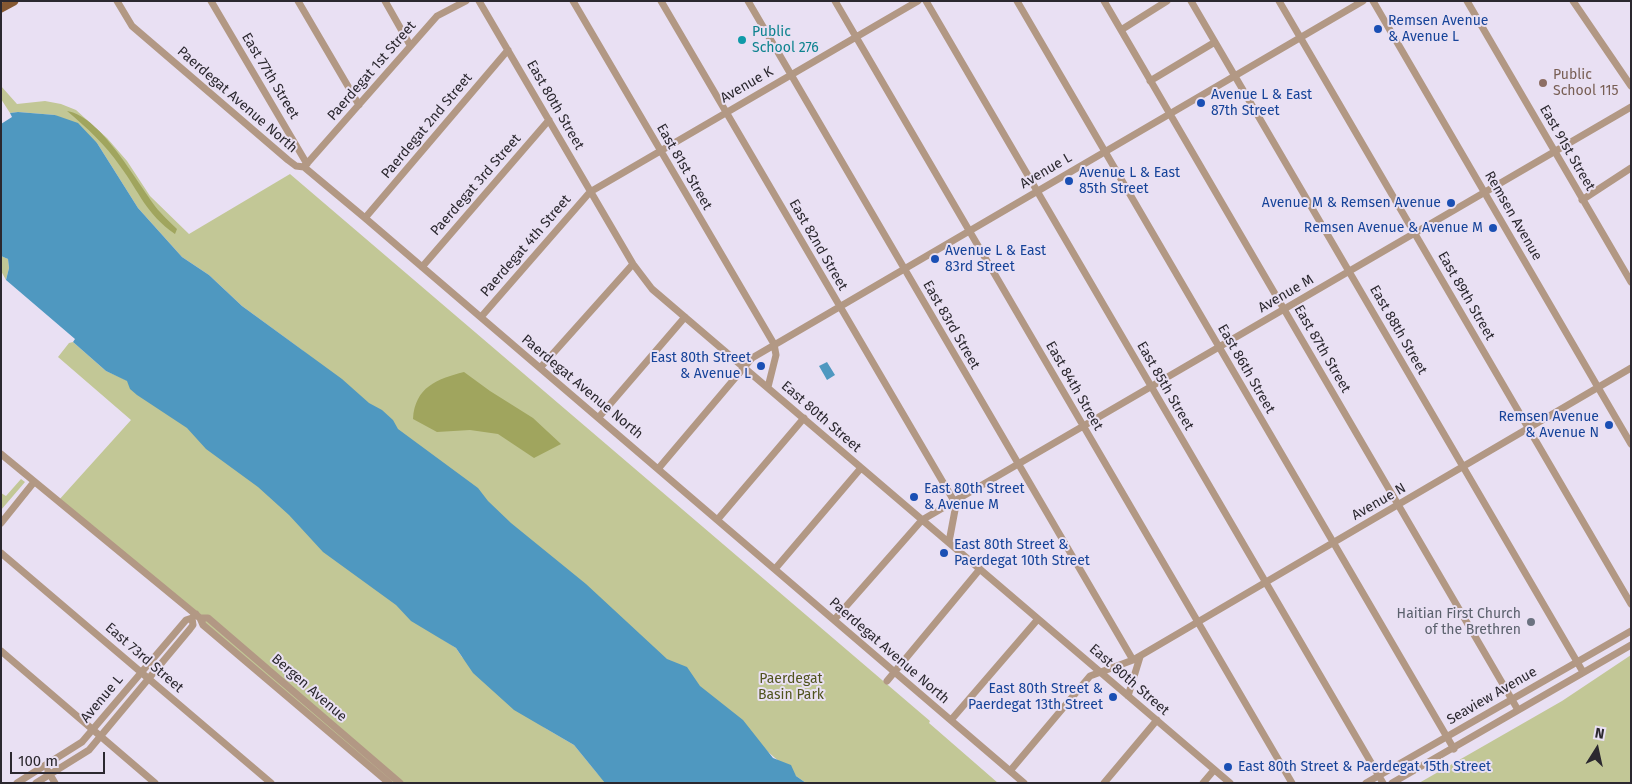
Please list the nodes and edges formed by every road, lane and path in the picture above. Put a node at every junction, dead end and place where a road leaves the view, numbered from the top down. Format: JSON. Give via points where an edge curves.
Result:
{"nodes":[{"id":1,"x":14,"y":1,"type":"edge"},
{"id":2,"x":117,"y":1,"type":"edge"},
{"id":3,"x":211,"y":1,"type":"edge"},
{"id":4,"x":298,"y":1,"type":"edge"},
{"id":5,"x":385,"y":1,"type":"edge"},
{"id":6,"x":466,"y":1,"type":"edge"},
{"id":7,"x":479,"y":1,"type":"edge"},
{"id":8,"x":573,"y":1,"type":"edge"},
{"id":9,"x":660,"y":1,"type":"edge"},
{"id":10,"x":748,"y":1,"type":"edge"},
{"id":11,"x":835,"y":1,"type":"edge"},
{"id":12,"x":918,"y":1,"type":"edge"},
{"id":13,"x":926,"y":1,"type":"edge"},
{"id":14,"x":1017,"y":1,"type":"edge"},
{"id":15,"x":1104,"y":1,"type":"edge"},
{"id":16,"x":1166,"y":1,"type":"edge"},
{"id":17,"x":1191,"y":1,"type":"edge"},
{"id":18,"x":1279,"y":1,"type":"edge"},
{"id":19,"x":1364,"y":1,"type":"edge"},
{"id":20,"x":1373,"y":1,"type":"edge"},
{"id":21,"x":1467,"y":1,"type":"edge"},
{"id":22,"x":1573,"y":1,"type":"edge"},
{"id":23,"x":1,"y":8,"type":"edge"},
{"id":24,"x":1121,"y":30,"type":"junction"},
{"id":25,"x":856,"y":36,"type":"junction"},
{"id":26,"x":1300,"y":38,"type":"junction"},
{"id":27,"x":1215,"y":42,"type":"junction"},
{"id":28,"x":410,"y":45,"type":"junction"},
{"id":29,"x":508,"y":50,"type":"junction"},
{"id":30,"x":791,"y":74,"type":"junction"},
{"id":31,"x":1235,"y":76,"type":"junction"},
{"id":32,"x":1150,"y":80,"type":"junction"},
{"id":33,"x":1631,"y":86,"type":"edge"},
{"id":34,"x":359,"y":105,"type":"junction"},
{"id":35,"x":1631,"y":107,"type":"edge"},
{"id":36,"x":726,"y":112,"type":"junction"},
{"id":37,"x":1169,"y":114,"type":"junction"},
{"id":38,"x":549,"y":120,"type":"junction"},
{"id":39,"x":660,"y":150,"type":"junction"},
{"id":40,"x":1104,"y":151,"type":"junction"},
{"id":41,"x":1555,"y":152,"type":"junction"},
{"id":42,"x":306,"y":165,"type":"junction"},
{"id":43,"x":1631,"y":168,"type":"edge"},
{"id":44,"x":1037,"y":191,"type":"junction"},
{"id":45,"x":590,"y":192,"type":"junction"},
{"id":46,"x":1485,"y":192,"type":"junction"},
{"id":47,"x":1582,"y":200,"type":"junction"},
{"id":48,"x":365,"y":218,"type":"junction"},
{"id":49,"x":969,"y":231,"type":"junction"},
{"id":50,"x":1414,"y":234,"type":"junction"},
{"id":51,"x":633,"y":264,"type":"junction"},
{"id":52,"x":422,"y":267,"type":"junction"},
{"id":53,"x":904,"y":269,"type":"junction"},
{"id":54,"x":1349,"y":272,"type":"junction"},
{"id":55,"x":1631,"y":282,"type":"edge"},
{"id":56,"x":839,"y":307,"type":"junction"},
{"id":57,"x":1284,"y":310,"type":"junction"},
{"id":58,"x":481,"y":317,"type":"junction"},
{"id":59,"x":685,"y":317,"type":"junction"},
{"id":60,"x":774,"y":344,"type":"junction"},
{"id":61,"x":1219,"y":348,"type":"junction"},
{"id":62,"x":540,"y":368,"type":"junction"},
{"id":63,"x":744,"y":368,"type":"junction"},
{"id":64,"x":1631,"y":368,"type":"edge"},
{"id":65,"x":1152,"y":387,"type":"junction"},
{"id":66,"x":1598,"y":387,"type":"junction"},
{"id":67,"x":768,"y":388,"type":"junction"},
{"id":68,"x":599,"y":417,"type":"junction"},
{"id":69,"x":804,"y":418,"type":"junction"},
{"id":70,"x":1084,"y":427,"type":"junction"},
{"id":71,"x":1528,"y":428,"type":"junction"},
{"id":72,"x":1631,"y":444,"type":"edge"},
{"id":73,"x":1,"y":454,"type":"edge"},
{"id":74,"x":1019,"y":465,"type":"junction"},
{"id":75,"x":1463,"y":466,"type":"junction"},
{"id":76,"x":861,"y":468,"type":"junction"},
{"id":77,"x":658,"y":469,"type":"junction"},
{"id":78,"x":34,"y":482,"type":"junction"},
{"id":79,"x":954,"y":501,"type":"junction"},
{"id":80,"x":1398,"y":505,"type":"junction"},
{"id":81,"x":718,"y":519,"type":"junction"},
{"id":82,"x":922,"y":520,"type":"junction"},
{"id":83,"x":1,"y":523,"type":"edge"},
{"id":84,"x":948,"y":542,"type":"junction"},
{"id":85,"x":1333,"y":543,"type":"junction"},
{"id":86,"x":1,"y":552,"type":"edge"},
{"id":87,"x":775,"y":569,"type":"junction"},
{"id":88,"x":980,"y":569,"type":"junction"},
{"id":89,"x":1266,"y":582,"type":"junction"},
{"id":90,"x":1631,"y":604,"type":"edge"},
{"id":91,"x":196,"y":617,"type":"junction"},
{"id":92,"x":1038,"y":619,"type":"junction"},
{"id":93,"x":834,"y":620,"type":"junction"},
{"id":94,"x":1198,"y":622,"type":"junction"},
{"id":95,"x":1631,"y":631,"type":"edge"},
{"id":96,"x":1631,"y":645,"type":"edge"},
{"id":97,"x":1,"y":651,"type":"edge"},
{"id":98,"x":1136,"y":658,"type":"junction"},
{"id":99,"x":1577,"y":662,"type":"junction"},
{"id":100,"x":141,"y":672,"type":"junction"},
{"id":101,"x":895,"y":672,"type":"junction"},
{"id":102,"x":1101,"y":672,"type":"junction"},
{"id":103,"x":1583,"y":672,"type":"junction"},
{"id":104,"x":149,"y":678,"type":"junction"},
{"id":105,"x":888,"y":680,"type":"dead end"},
{"id":106,"x":1128,"y":696,"type":"junction"},
{"id":107,"x":1512,"y":700,"type":"junction"},
{"id":108,"x":1518,"y":710,"type":"junction"},
{"id":109,"x":951,"y":720,"type":"junction"},
{"id":110,"x":1157,"y":720,"type":"junction"},
{"id":111,"x":93,"y":729,"type":"junction"},
{"id":112,"x":101,"y":736,"type":"junction"},
{"id":113,"x":1446,"y":738,"type":"junction"},
{"id":114,"x":1454,"y":749,"type":"junction"},
{"id":115,"x":46,"y":767,"type":"junction"},
{"id":116,"x":1214,"y":770,"type":"junction"},
{"id":117,"x":1010,"y":771,"type":"junction"},
{"id":118,"x":50,"y":774,"type":"junction"},
{"id":119,"x":1379,"y":776,"type":"junction"},
{"id":120,"x":390,"y":780,"type":"edge"},
{"id":121,"x":18,"y":783,"type":"edge"},
{"id":122,"x":36,"y":783,"type":"edge"},
{"id":123,"x":55,"y":783,"type":"edge"},
{"id":124,"x":155,"y":783,"type":"edge"},
{"id":125,"x":271,"y":783,"type":"edge"},
{"id":126,"x":1024,"y":783,"type":"edge"},
{"id":127,"x":1104,"y":783,"type":"edge"},
{"id":128,"x":1203,"y":783,"type":"edge"},
{"id":129,"x":1230,"y":783,"type":"edge"},
{"id":130,"x":1292,"y":783,"type":"edge"},
{"id":131,"x":1366,"y":783,"type":"edge"},
{"id":132,"x":1383,"y":783,"type":"edge"},
{"id":133,"x":1392,"y":783,"type":"edge"}],
"edges":[{"from":1,"to":23,"type":"main road"},
{"from":2,"to":42,"type":"street","name":"Paerdegat Avenue North","via":[[132,26],[288,160],[296,166]]},
{"from":3,"to":42,"type":"street","name":"East 77th Street"},
{"from":4,"to":34,"type":"street"},
{"from":5,"to":28,"type":"street"},
{"from":6,"to":28,"type":"street","name":"Paerdegat 1st Street","via":[[437,16]]},
{"from":7,"to":29,"type":"street","name":"East 80th Street"},
{"from":8,"to":39,"type":"street","name":"East 81st Street"},
{"from":9,"to":36,"type":"street","name":"East 82nd Street"},
{"from":10,"to":30,"type":"street","name":"East 83rd Street"},
{"from":11,"to":25,"type":"street","name":"East 84th Street"},
{"from":12,"to":25,"type":"street","name":"Avenue K"},
{"from":13,"to":44,"type":"street","name":"East 85th Street"},
{"from":14,"to":40,"type":"street","name":"East 86th Street"},
{"from":15,"to":24,"type":"street","name":"East 87th Street"},
{"from":16,"to":24,"type":"street"},
{"from":17,"to":27,"type":"street","name":"East 88th Street"},
{"from":18,"to":26,"type":"street","name":"East 89th Street"},
{"from":19,"to":26,"type":"street","name":"Avenue L"},
{"from":20,"to":46,"type":"street","name":"Remsen Avenue"},
{"from":21,"to":41,"type":"street","name":"East 91st Street"},
{"from":22,"to":33,"type":"street"},
{"from":24,"to":32,"type":"street","name":"East 87th Street"},
{"from":25,"to":30,"type":"street","name":"Avenue K"},
{"from":25,"to":49,"type":"street","name":"East 84th Street"},
{"from":26,"to":31,"type":"street","name":"Avenue L"},
{"from":26,"to":50,"type":"street","name":"East 89th Street"},
{"from":27,"to":31,"type":"street","name":"East 88th Street"},
{"from":27,"to":32,"type":"street"},
{"from":28,"to":34,"type":"street","name":"Paerdegat 1st Street"},
{"from":29,"to":38,"type":"street","name":"East 80th Street"},
{"from":29,"to":48,"type":"street","name":"Paerdegat 2nd Street"},
{"from":30,"to":36,"type":"street","name":"Avenue K"},
{"from":30,"to":53,"type":"street","name":"East 83rd Street"},
{"from":31,"to":37,"type":"street","name":"Avenue L"},
{"from":31,"to":54,"type":"street","name":"East 88th Street"},
{"from":32,"to":37,"type":"street","name":"East 87th Street"},
{"from":34,"to":42,"type":"street","name":"Paerdegat 1st Street"},
{"from":35,"to":41,"type":"street","name":"Avenue M"},
{"from":36,"to":39,"type":"street","name":"Avenue K"},
{"from":36,"to":56,"type":"street","name":"East 82nd Street"},
{"from":37,"to":40,"type":"street","name":"Avenue L"},
{"from":37,"to":57,"type":"street","name":"East 87th Street"},
{"from":38,"to":45,"type":"street","name":"East 80th Street"},
{"from":38,"to":52,"type":"street","name":"Paerdegat 3rd Street"},
{"from":39,"to":45,"type":"street","name":"Avenue K"},
{"from":39,"to":60,"type":"street","name":"East 81st Street"},
{"from":40,"to":44,"type":"street","name":"Avenue L"},
{"from":40,"to":61,"type":"street","name":"East 86th Street"},
{"from":41,"to":46,"type":"street","name":"Avenue M"},
{"from":41,"to":47,"type":"street","name":"East 91st Street"},
{"from":42,"to":48,"type":"street","name":"Paerdegat Avenue North"},
{"from":43,"to":47,"type":"street"},
{"from":44,"to":49,"type":"street","name":"Avenue L"},
{"from":44,"to":65,"type":"street","name":"East 85th Street"},
{"from":45,"to":51,"type":"street","name":"East 80th Street"},
{"from":45,"to":58,"type":"street","name":"Paerdegat 4th Street"},
{"from":46,"to":50,"type":"street","name":"Avenue M"},
{"from":46,"to":66,"type":"street","name":"Remsen Avenue"},
{"from":47,"to":55,"type":"street","name":"East 91st Street"},
{"from":48,"to":52,"type":"street","name":"Paerdegat Avenue North"},
{"from":49,"to":53,"type":"street","name":"Avenue L"},
{"from":49,"to":70,"type":"street","name":"East 84th Street"},
{"from":50,"to":54,"type":"street","name":"Avenue M"},
{"from":50,"to":71,"type":"street","name":"East 89th Street"},
{"from":51,"to":59,"type":"street","name":"East 80th Street","via":[[652,289]]},
{"from":51,"to":62,"type":"street"},
{"from":52,"to":58,"type":"street","name":"Paerdegat Avenue North"},
{"from":53,"to":56,"type":"street","name":"Avenue L"},
{"from":53,"to":74,"type":"street","name":"East 83rd Street"},
{"from":54,"to":57,"type":"street","name":"Avenue M"},
{"from":54,"to":75,"type":"street","name":"East 88th Street"},
{"from":56,"to":60,"type":"street","name":"Avenue L"},
{"from":56,"to":79,"type":"street","name":"East 82nd Street"},
{"from":57,"to":61,"type":"street","name":"Avenue M"},
{"from":57,"to":80,"type":"street","name":"East 87th Street"},
{"from":58,"to":62,"type":"street","name":"Paerdegat Avenue North"},
{"from":59,"to":63,"type":"street","name":"East 80th Street"},
{"from":59,"to":68,"type":"street"},
{"from":60,"to":63,"type":"street","name":"Avenue L","via":[[752,358]]},
{"from":60,"to":67,"type":"street","via":[[776,355]]},
{"from":61,"to":65,"type":"street","name":"Avenue M"},
{"from":61,"to":85,"type":"street","name":"East 86th Street"},
{"from":62,"to":68,"type":"street","name":"Paerdegat Avenue North"},
{"from":63,"to":67,"type":"street","name":"East 80th Street"},
{"from":63,"to":77,"type":"street","name":"Avenue L"},
{"from":64,"to":66,"type":"street","name":"Avenue N"},
{"from":65,"to":70,"type":"street","name":"Avenue M"},
{"from":65,"to":89,"type":"street","name":"East 85th Street"},
{"from":66,"to":71,"type":"street","name":"Avenue N"},
{"from":66,"to":72,"type":"street","name":"Remsen Avenue"},
{"from":67,"to":69,"type":"street","name":"East 80th Street"},
{"from":68,"to":77,"type":"street","name":"Paerdegat Avenue North"},
{"from":69,"to":76,"type":"street","name":"East 80th Street"},
{"from":69,"to":81,"type":"street"},
{"from":70,"to":74,"type":"street","name":"Avenue M"},
{"from":70,"to":94,"type":"street","name":"East 84th Street"},
{"from":71,"to":75,"type":"street","name":"Avenue N"},
{"from":71,"to":90,"type":"street","name":"East 89th Street"},
{"from":73,"to":78,"type":"street","name":"Bergen Avenue"},
{"from":74,"to":79,"type":"street","name":"Avenue M"},
{"from":74,"to":98,"type":"street","name":"East 83rd Street"},
{"from":75,"to":80,"type":"street","name":"Avenue N"},
{"from":75,"to":99,"type":"street","name":"East 88th Street"},
{"from":76,"to":82,"type":"street","name":"East 80th Street"},
{"from":76,"to":87,"type":"street"},
{"from":77,"to":81,"type":"street","name":"Paerdegat Avenue North"},
{"from":78,"to":83,"type":"street"},
{"from":78,"to":91,"type":"street","name":"Bergen Avenue"},
{"from":79,"to":82,"type":"street","name":"Avenue M"},
{"from":79,"to":84,"type":"street"},
{"from":80,"to":85,"type":"street","name":"Avenue N"},
{"from":80,"to":107,"type":"street","name":"East 87th Street"},
{"from":81,"to":87,"type":"street","name":"Paerdegat Avenue North"},
{"from":82,"to":84,"type":"street","name":"East 80th Street"},
{"from":82,"to":93,"type":"street","name":"Avenue M"},
{"from":84,"to":88,"type":"street","name":"East 80th Street"},
{"from":85,"to":89,"type":"street","name":"Avenue N"},
{"from":85,"to":113,"type":"street","name":"East 86th Street"},
{"from":86,"to":100,"type":"street","name":"East 73rd Street"},
{"from":87,"to":93,"type":"street","name":"Paerdegat Avenue North"},
{"from":88,"to":92,"type":"street","name":"East 80th Street"},
{"from":88,"to":101,"type":"street"},
{"from":89,"to":94,"type":"street","name":"Avenue N"},
{"from":89,"to":119,"type":"street","name":"East 85th Street"},
{"from":91,"to":100,"type":"street","name":"Avenue L","via":[[186,620]]},
{"from":91,"to":104,"type":"street","name":"Avenue L","via":[[190,629]]},
{"from":91,"to":120,"type":"street","name":"Bergen Avenue"},
{"from":92,"to":102,"type":"street","name":"East 80th Street"},
{"from":92,"to":109,"type":"street"},
{"from":93,"to":101,"type":"street","name":"Paerdegat Avenue North"},
{"from":94,"to":98,"type":"street","name":"Avenue N"},
{"from":94,"to":130,"type":"street","name":"East 84th Street"},
{"from":95,"to":99,"type":"street","name":"Seaview Avenue"},
{"from":96,"to":103,"type":"street","name":"Seaview Avenue"},
{"from":97,"to":111,"type":"street"},
{"from":98,"to":102,"type":"street","name":"Avenue N"},
{"from":98,"to":106,"type":"street"},
{"from":99,"to":103,"type":"street","name":"East 88th Street"},
{"from":99,"to":107,"type":"street","name":"Seaview Avenue"},
{"from":100,"to":104,"type":"street","name":"East 73rd Street"},
{"from":100,"to":111,"type":"street","name":"Avenue L"},
{"from":101,"to":105,"type":"street"},
{"from":101,"to":109,"type":"street","name":"Paerdegat Avenue North"},
{"from":102,"to":106,"type":"street","name":"East 80th Street"},
{"from":102,"to":117,"type":"street","name":"Avenue N","via":[[1090,676]]},
{"from":103,"to":108,"type":"street","name":"Seaview Avenue"},
{"from":104,"to":112,"type":"street","name":"Avenue L"},
{"from":104,"to":125,"type":"street","name":"East 73rd Street"},
{"from":106,"to":110,"type":"street","name":"East 80th Street"},
{"from":107,"to":108,"type":"street","name":"East 87th Street"},
{"from":107,"to":113,"type":"street","name":"Seaview Avenue"},
{"from":108,"to":114,"type":"street","name":"Seaview Avenue"},
{"from":109,"to":117,"type":"street","name":"Paerdegat Avenue North"},
{"from":110,"to":116,"type":"street","name":"East 80th Street"},
{"from":110,"to":127,"type":"street"},
{"from":111,"to":112,"type":"street"},
{"from":111,"to":115,"type":"street","name":"Avenue L","via":[[82,742]]},
{"from":112,"to":118,"type":"street","name":"Avenue L","via":[[89,750]]},
{"from":112,"to":124,"type":"street"},
{"from":113,"to":114,"type":"street","name":"East 86th Street"},
{"from":113,"to":119,"type":"street","name":"Seaview Avenue"},
{"from":114,"to":133,"type":"street","name":"Seaview Avenue"},
{"from":115,"to":118,"type":"street"},
{"from":115,"to":121,"type":"street","name":"Avenue L"},
{"from":116,"to":128,"type":"street"},
{"from":116,"to":129,"type":"street","name":"East 80th Street"},
{"from":117,"to":126,"type":"street","name":"Paerdegat Avenue North"},
{"from":118,"to":122,"type":"street","name":"Avenue L"},
{"from":118,"to":123,"type":"street"},
{"from":119,"to":131,"type":"street","name":"Seaview Avenue"},
{"from":119,"to":132,"type":"street","name":"East 85th Street"}]}
